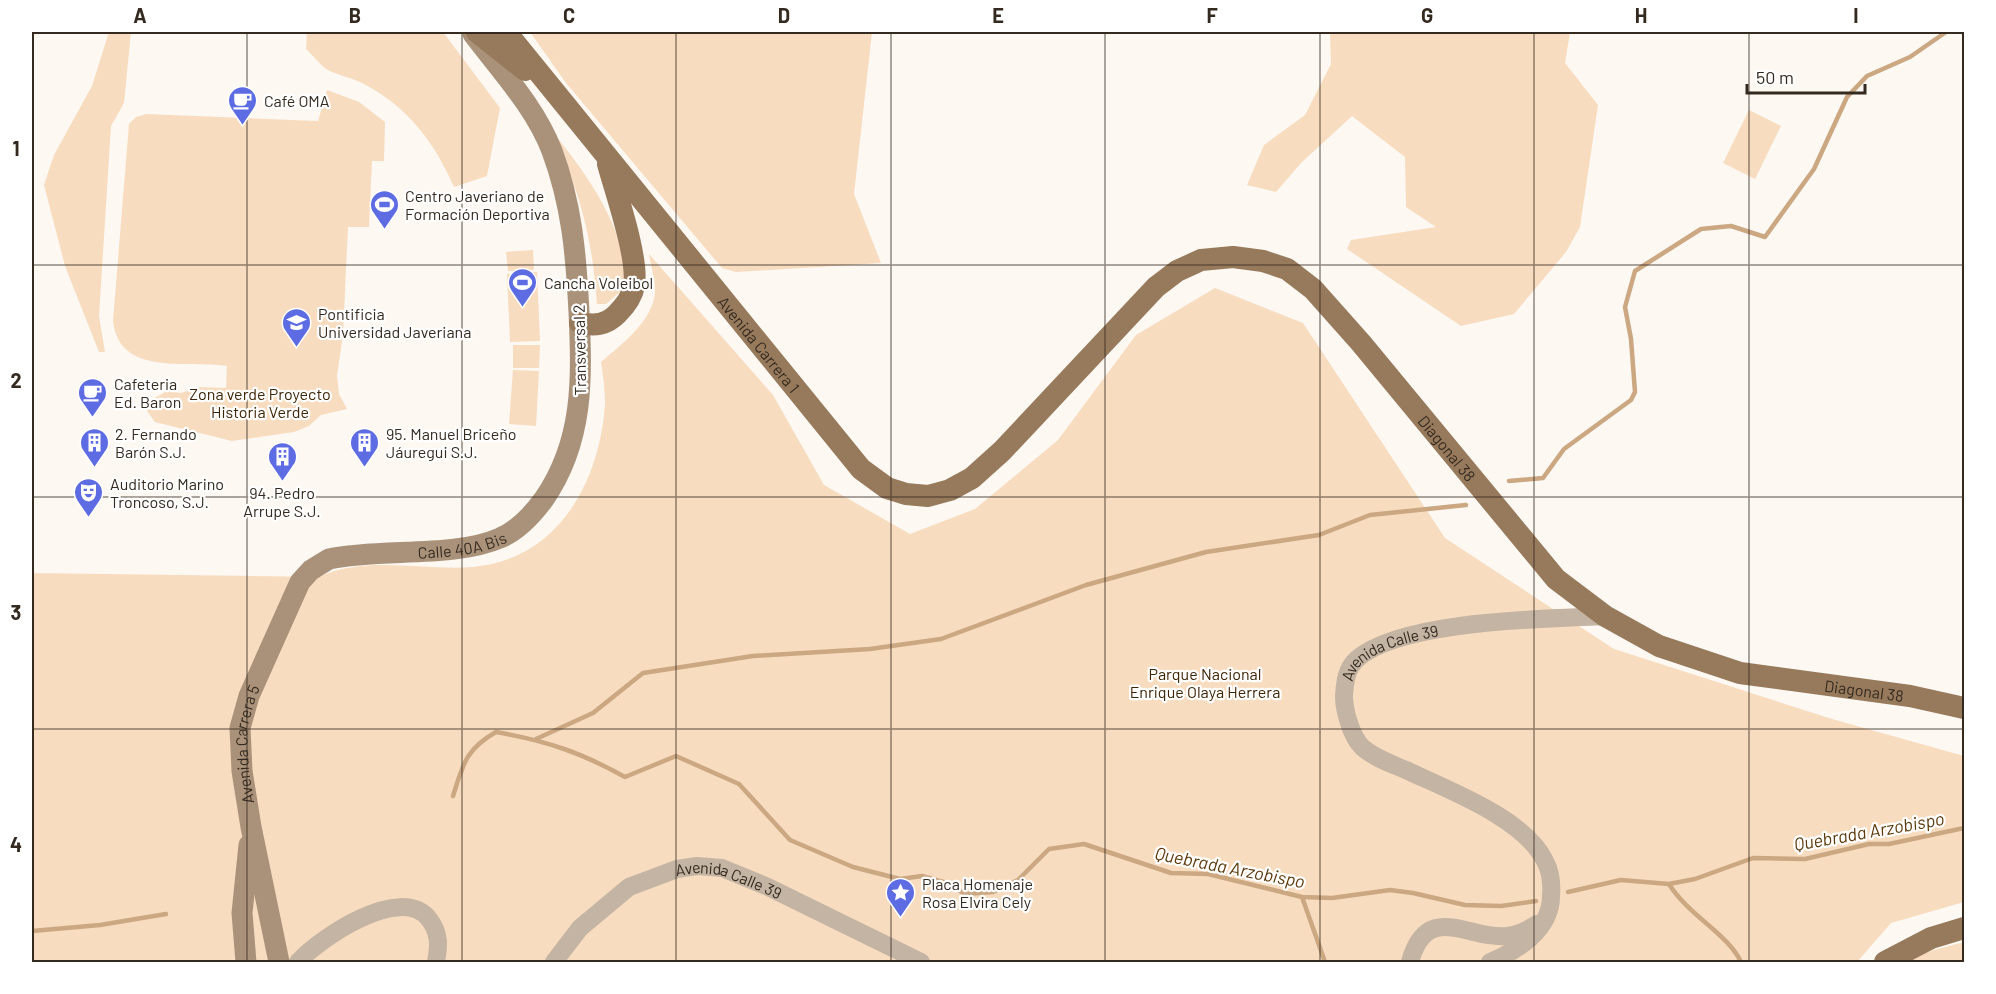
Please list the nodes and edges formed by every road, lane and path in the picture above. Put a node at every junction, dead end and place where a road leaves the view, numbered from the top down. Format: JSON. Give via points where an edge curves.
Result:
{"nodes":[{"id":1,"x":471,"y":32,"type":"edge"},
{"id":2,"x":477,"y":32,"type":"edge"},
{"id":3,"x":507,"y":32,"type":"edge"},
{"id":4,"x":555,"y":93,"type":"junction"},
{"id":5,"x":606,"y":156,"type":"junction"},
{"id":6,"x":579,"y":323,"type":"junction"},
{"id":7,"x":1002,"y":451,"type":"joint"},
{"id":8,"x":558,"y":478,"type":"joint"},
{"id":9,"x":339,"y":557,"type":"joint"},
{"id":10,"x":1605,"y":616,"type":"junction"},
{"id":11,"x":1965,"y":708,"type":"edge"},
{"id":12,"x":251,"y":826,"type":"junction"},
{"id":13,"x":1546,"y":918,"type":"junction"},
{"id":14,"x":1965,"y":928,"type":"edge"},
{"id":15,"x":246,"y":963,"type":"edge"},
{"id":16,"x":279,"y":963,"type":"edge"},
{"id":17,"x":298,"y":963,"type":"edge"},
{"id":18,"x":436,"y":963,"type":"edge"},
{"id":19,"x":554,"y":963,"type":"edge"},
{"id":20,"x":921,"y":963,"type":"edge"},
{"id":21,"x":1410,"y":963,"type":"edge"},
{"id":22,"x":1490,"y":963,"type":"edge"},
{"id":23,"x":1885,"y":963,"type":"edge"}],
"edges":[{"from":1,"to":6,"type":"main road","name":"Transversal 2","via":[[532,112],[552,151],[575,238]]},
{"from":2,"to":4,"type":"main road","name":"Avenida Carrera 1"},
{"from":3,"to":4,"type":"main road","name":"Avenida Carrera 1"},
{"from":4,"to":5,"type":"main road","name":"Avenida Carrera 1"},
{"from":5,"to":6,"type":"main road","via":[[633,261],[634,286],[624,306],[608,321],[600,325]]},
{"from":5,"to":7,"type":"main road","name":"Avenida Carrera 1","via":[[861,470],[887,488],[928,496],[972,478]]},
{"from":6,"to":8,"type":"main road","name":"Transversal 2","via":[[580,402],[575,434]]},
{"from":7,"to":10,"type":"main road","name":"Diagonal 38","via":[[1156,287],[1201,260],[1233,257],[1263,261],[1287,269],[1320,297],[1551,572]]},
{"from":8,"to":9,"type":"main road","name":"Calle 40A Bis","via":[[538,506],[501,538],[471,546]]},
{"from":9,"to":12,"type":"main road","name":"Avenida Carrera 5","via":[[319,564],[300,582],[242,714],[240,746]]},
{"from":10,"to":11,"type":"main road","name":"Diagonal 38","via":[[1659,645],[1740,673],[1910,696]]},
{"from":10,"to":13,"type":"street","name":"Avenida Calle 39","via":[[1491,623],[1402,637],[1369,650],[1356,660],[1345,677],[1344,704],[1361,746],[1462,796],[1508,823],[1538,849],[1551,876],[1551,903]]},
{"from":12,"to":15,"type":"main road","via":[[243,900]]},
{"from":12,"to":16,"type":"main road","name":"Avenida Carrera 5"},
{"from":13,"to":21,"type":"street","via":[[1522,933],[1506,936],[1452,926],[1439,928],[1423,936]]},
{"from":13,"to":22,"type":"street","via":[[1522,945]]},
{"from":14,"to":23,"type":"main road","via":[[1931,938]]},
{"from":17,"to":18,"type":"street","via":[[331,934],[363,918],[412,907],[436,927],[440,945]]},
{"from":19,"to":20,"type":"street","name":"Avenida Calle 39","via":[[580,928],[629,887],[677,869],[697,866],[722,868],[768,887]]}]}
